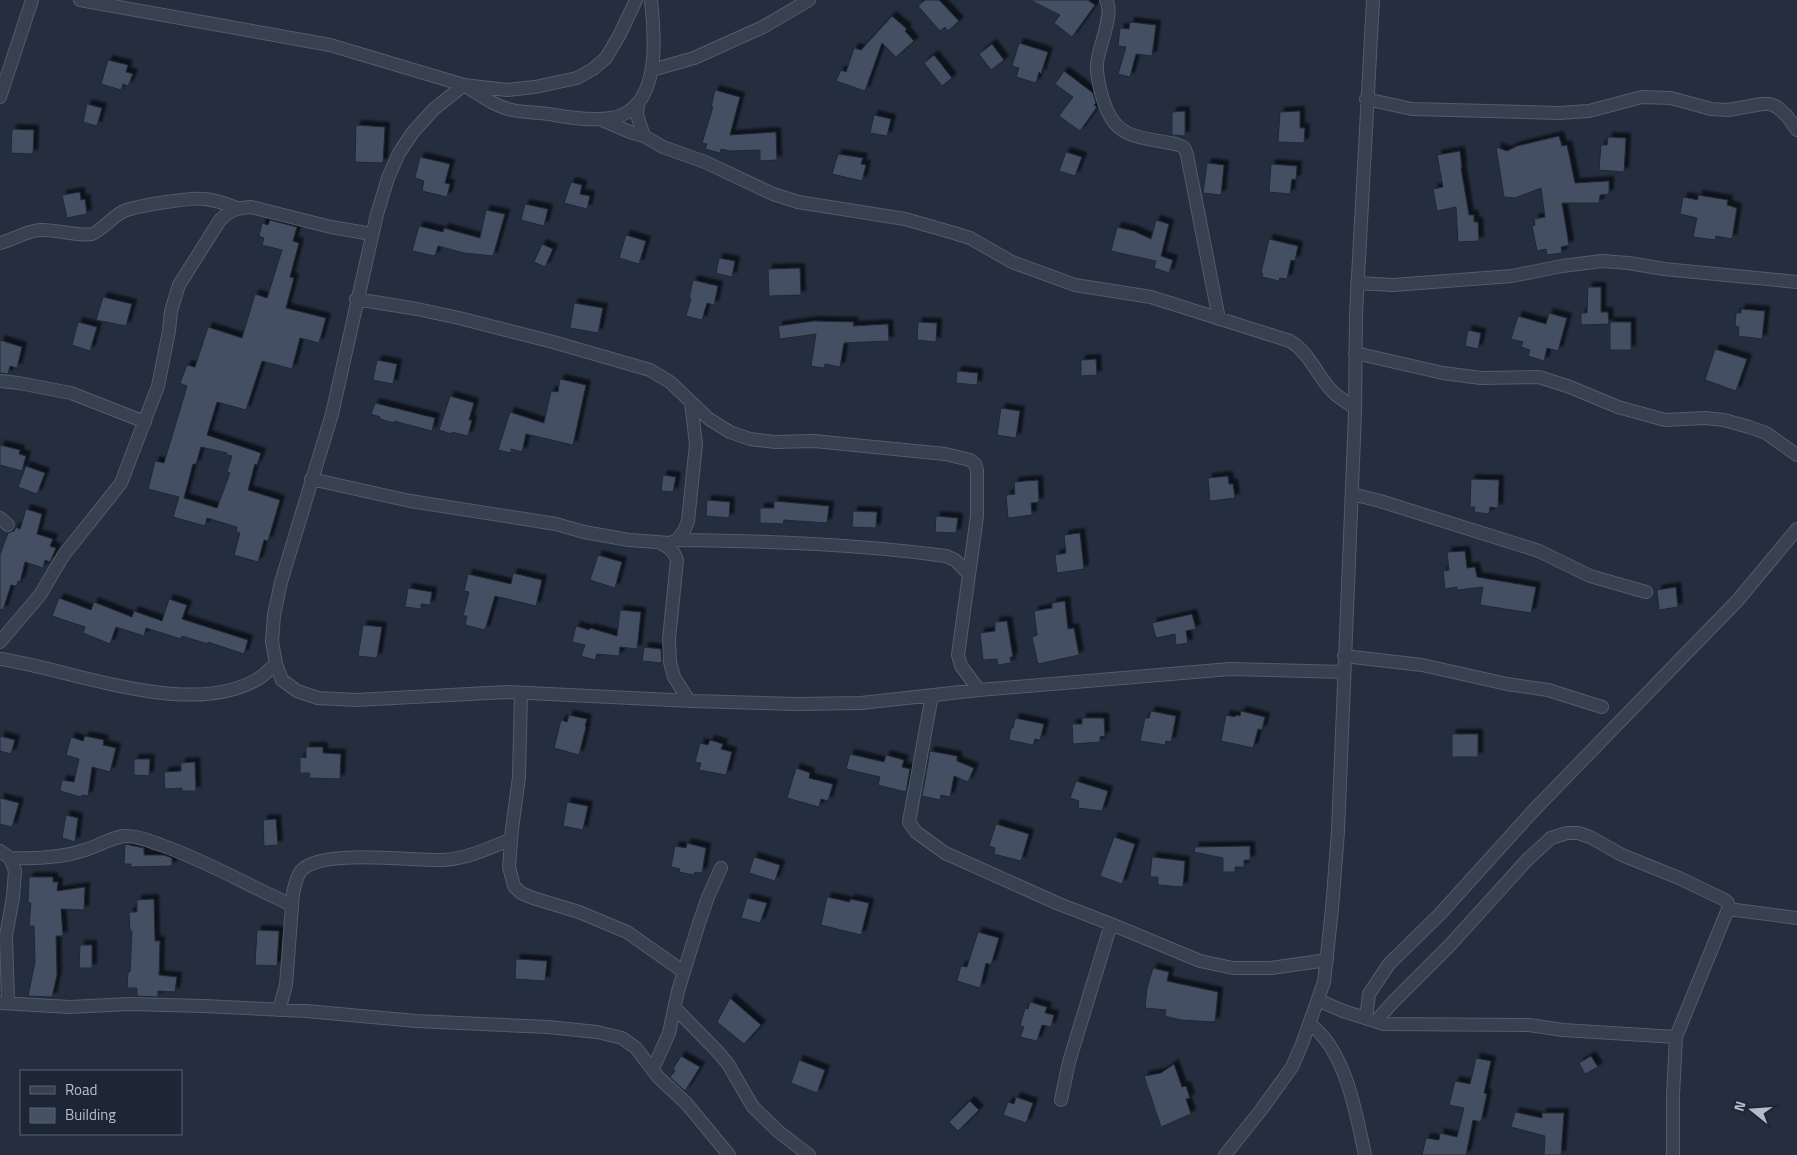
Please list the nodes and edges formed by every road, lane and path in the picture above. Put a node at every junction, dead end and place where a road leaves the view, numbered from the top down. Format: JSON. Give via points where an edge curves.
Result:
{"nodes":[{"id":1,"x":32,"y":0,"type":"edge"},
{"id":2,"x":80,"y":0,"type":"edge"},
{"id":3,"x":636,"y":0,"type":"edge"},
{"id":4,"x":651,"y":0,"type":"edge"},
{"id":5,"x":809,"y":0,"type":"edge"},
{"id":6,"x":1106,"y":0,"type":"edge"},
{"id":7,"x":1373,"y":0,"type":"edge"},
{"id":8,"x":652,"y":70,"type":"junction"},
{"id":9,"x":464,"y":85,"type":"junction"},
{"id":10,"x":0,"y":97,"type":"edge"},
{"id":11,"x":1366,"y":99,"type":"junction"},
{"id":12,"x":638,"y":104,"type":"junction"},
{"id":13,"x":601,"y":119,"type":"junction"},
{"id":14,"x":1797,"y":130,"type":"edge"},
{"id":15,"x":644,"y":136,"type":"junction"},
{"id":16,"x":238,"y":208,"type":"junction"},
{"id":17,"x":372,"y":234,"type":"junction"},
{"id":18,"x":0,"y":243,"type":"edge"},
{"id":19,"x":1797,"y":282,"type":"edge"},
{"id":20,"x":1357,"y":283,"type":"junction"},
{"id":21,"x":356,"y":299,"type":"junction"},
{"id":22,"x":1219,"y":319,"type":"junction"},
{"id":23,"x":1355,"y":353,"type":"junction"},
{"id":24,"x":0,"y":381,"type":"edge"},
{"id":25,"x":691,"y":403,"type":"junction"},
{"id":26,"x":1355,"y":408,"type":"junction"},
{"id":27,"x":145,"y":422,"type":"junction"},
{"id":28,"x":1797,"y":455,"type":"edge"},
{"id":29,"x":311,"y":479,"type":"junction"},
{"id":30,"x":1352,"y":494,"type":"junction"},
{"id":31,"x":1797,"y":529,"type":"edge"},
{"id":32,"x":677,"y":540,"type":"junction"},
{"id":33,"x":660,"y":543,"type":"junction"},
{"id":34,"x":969,"y":574,"type":"junction"},
{"id":35,"x":1646,"y":592,"type":"dead end"},
{"id":36,"x":0,"y":642,"type":"edge"},
{"id":37,"x":1344,"y":656,"type":"junction"},
{"id":38,"x":0,"y":659,"type":"edge"},
{"id":39,"x":276,"y":664,"type":"junction"},
{"id":40,"x":1344,"y":672,"type":"junction"},
{"id":41,"x":979,"y":690,"type":"junction"},
{"id":42,"x":521,"y":693,"type":"junction"},
{"id":43,"x":932,"y":695,"type":"junction"},
{"id":44,"x":689,"y":701,"type":"junction"},
{"id":45,"x":1602,"y":707,"type":"dead end"},
{"id":46,"x":511,"y":839,"type":"junction"},
{"id":47,"x":5,"y":855,"type":"edge"},
{"id":48,"x":721,"y":868,"type":"dead end"},
{"id":49,"x":292,"y":905,"type":"junction"},
{"id":50,"x":1728,"y":909,"type":"junction"},
{"id":51,"x":1797,"y":918,"type":"edge"},
{"id":52,"x":1111,"y":924,"type":"junction"},
{"id":53,"x":1327,"y":960,"type":"junction"},
{"id":54,"x":684,"y":972,"type":"junction"},
{"id":55,"x":1318,"y":1000,"type":"junction"},
{"id":56,"x":4,"y":1003,"type":"edge"},
{"id":57,"x":675,"y":1008,"type":"junction"},
{"id":58,"x":280,"y":1010,"type":"junction"},
{"id":59,"x":1371,"y":1020,"type":"junction"},
{"id":60,"x":1310,"y":1024,"type":"junction"},
{"id":61,"x":1676,"y":1037,"type":"junction"},
{"id":62,"x":653,"y":1069,"type":"junction"},
{"id":63,"x":1061,"y":1100,"type":"dead end"},
{"id":64,"x":729,"y":1155,"type":"edge"},
{"id":65,"x":809,"y":1155,"type":"edge"},
{"id":66,"x":1225,"y":1155,"type":"edge"},
{"id":67,"x":1365,"y":1155,"type":"edge"},
{"id":68,"x":1674,"y":1155,"type":"edge"}],
"edges":[{"from":1,"to":10,"type":"street"},
{"from":2,"to":9,"type":"street","via":[[330,45]]},
{"from":3,"to":9,"type":"street","via":[[606,58],[577,78],[507,90]]},
{"from":4,"to":8,"type":"street","via":[[654,27]]},
{"from":5,"to":8,"type":"street","via":[[763,28],[694,58]]},
{"from":6,"to":22,"type":"street","via":[[1108,14],[1097,64],[1108,113],[1121,130],[1133,136],[1177,144],[1188,155]]},
{"from":7,"to":11,"type":"street"},
{"from":8,"to":12,"type":"street","via":[[647,90]]},
{"from":9,"to":13,"type":"street","via":[[494,104],[513,110],[576,119]]},
{"from":9,"to":17,"type":"street","via":[[434,109],[399,153],[388,178]]},
{"from":11,"to":14,"type":"street","via":[[1412,109],[1559,113],[1590,111],[1642,97],[1671,98],[1710,109],[1728,110],[1770,104],[1777,107]]},
{"from":11,"to":20,"type":"street"},
{"from":12,"to":13,"type":"street","via":[[613,118]]},
{"from":12,"to":15,"type":"street","via":[[637,115]]},
{"from":13,"to":15,"type":"street"},
{"from":15,"to":22,"type":"street","via":[[663,148],[705,162],[773,194],[815,205],[905,219],[954,232],[1012,262],[1075,284],[1150,297]]},
{"from":16,"to":17,"type":"street","via":[[251,207]]},
{"from":16,"to":18,"type":"street","via":[[203,198],[144,205],[123,211],[97,233],[37,230]]},
{"from":16,"to":27,"type":"street","via":[[220,220],[179,285],[171,311],[158,386]]},
{"from":17,"to":21,"type":"street"},
{"from":19,"to":20,"type":"street","via":[[1602,261],[1512,276],[1393,285]]},
{"from":20,"to":23,"type":"street"},
{"from":21,"to":25,"type":"street","via":[[459,318],[650,370],[670,382]]},
{"from":21,"to":29,"type":"street","via":[[332,414]]},
{"from":22,"to":26,"type":"street","via":[[1298,346],[1333,392]]},
{"from":23,"to":26,"type":"street"},
{"from":23,"to":28,"type":"street","via":[[1481,378],[1539,377],[1618,407],[1665,420],[1705,418],[1749,427],[1766,433]]},
{"from":24,"to":27,"type":"street","via":[[71,393]]},
{"from":25,"to":32,"type":"street","via":[[696,444],[693,484],[688,521]]},
{"from":25,"to":34,"type":"street","via":[[730,432],[750,439],[861,444],[970,460],[977,470],[977,516]]},
{"from":26,"to":30,"type":"street"},
{"from":27,"to":36,"type":"street","via":[[121,483],[63,556],[40,595]]},
{"from":29,"to":33,"type":"street","via":[[410,501],[556,524],[603,536]]},
{"from":29,"to":39,"type":"street","via":[[274,615],[272,641]]},
{"from":30,"to":35,"type":"street","via":[[1530,549],[1590,576]]},
{"from":30,"to":37,"type":"street"},
{"from":31,"to":59,"type":"street","via":[[1738,600],[1389,964],[1369,994]]},
{"from":32,"to":33,"type":"street"},
{"from":32,"to":34,"type":"street","via":[[757,540],[892,549],[946,556]]},
{"from":33,"to":44,"type":"street","via":[[670,548],[677,560],[669,639],[670,662],[674,678]]},
{"from":34,"to":41,"type":"street","via":[[958,655],[960,666]]},
{"from":37,"to":40,"type":"street"},
{"from":37,"to":45,"type":"street","via":[[1422,665],[1548,690]]},
{"from":38,"to":39,"type":"street","via":[[129,688],[184,695],[241,687]]},
{"from":39,"to":42,"type":"street","via":[[282,680],[297,691],[318,698],[356,700]]},
{"from":40,"to":41,"type":"street","via":[[1230,669]]},
{"from":40,"to":53,"type":"street","via":[[1338,830]]},
{"from":41,"to":43,"type":"street"},
{"from":42,"to":44,"type":"street"},
{"from":42,"to":46,"type":"street","via":[[520,777]]},
{"from":43,"to":44,"type":"street","via":[[861,703]]},
{"from":43,"to":52,"type":"street","via":[[909,822],[916,832],[945,852]]},
{"from":46,"to":49,"type":"street","via":[[484,851],[444,860],[371,858],[317,861],[301,870]]},
{"from":46,"to":54,"type":"street","via":[[510,877],[521,893],[627,932]]},
{"from":47,"to":49,"type":"street","via":[[29,859],[62,856],[111,838],[126,836],[185,853]]},
{"from":47,"to":56,"type":"street","via":[[15,871],[15,882],[6,936]]},
{"from":48,"to":54,"type":"street","via":[[708,897]]},
{"from":49,"to":58,"type":"street","via":[[286,985]]},
{"from":50,"to":51,"type":"street"},
{"from":50,"to":59,"type":"street","via":[[1728,903],[1719,896],[1590,838],[1567,832],[1551,838],[1528,859],[1450,946]]},
{"from":50,"to":61,"type":"street"},
{"from":52,"to":53,"type":"street","via":[[1214,965],[1272,968]]},
{"from":52,"to":63,"type":"street","via":[[1069,1062]]},
{"from":53,"to":55,"type":"street"},
{"from":54,"to":57,"type":"street"},
{"from":55,"to":59,"type":"street"},
{"from":55,"to":60,"type":"street"},
{"from":56,"to":58,"type":"street"},
{"from":57,"to":62,"type":"street"},
{"from":57,"to":65,"type":"street","via":[[728,1064],[753,1107]]},
{"from":58,"to":62,"type":"street","via":[[597,1032],[622,1038],[636,1048]]},
{"from":59,"to":61,"type":"street","via":[[1384,1024],[1529,1025]]},
{"from":60,"to":66,"type":"street","via":[[1292,1067]]},
{"from":60,"to":67,"type":"street","via":[[1319,1030],[1343,1073]]},
{"from":61,"to":68,"type":"street"},
{"from":62,"to":64,"type":"street","via":[[686,1102]]}]}
